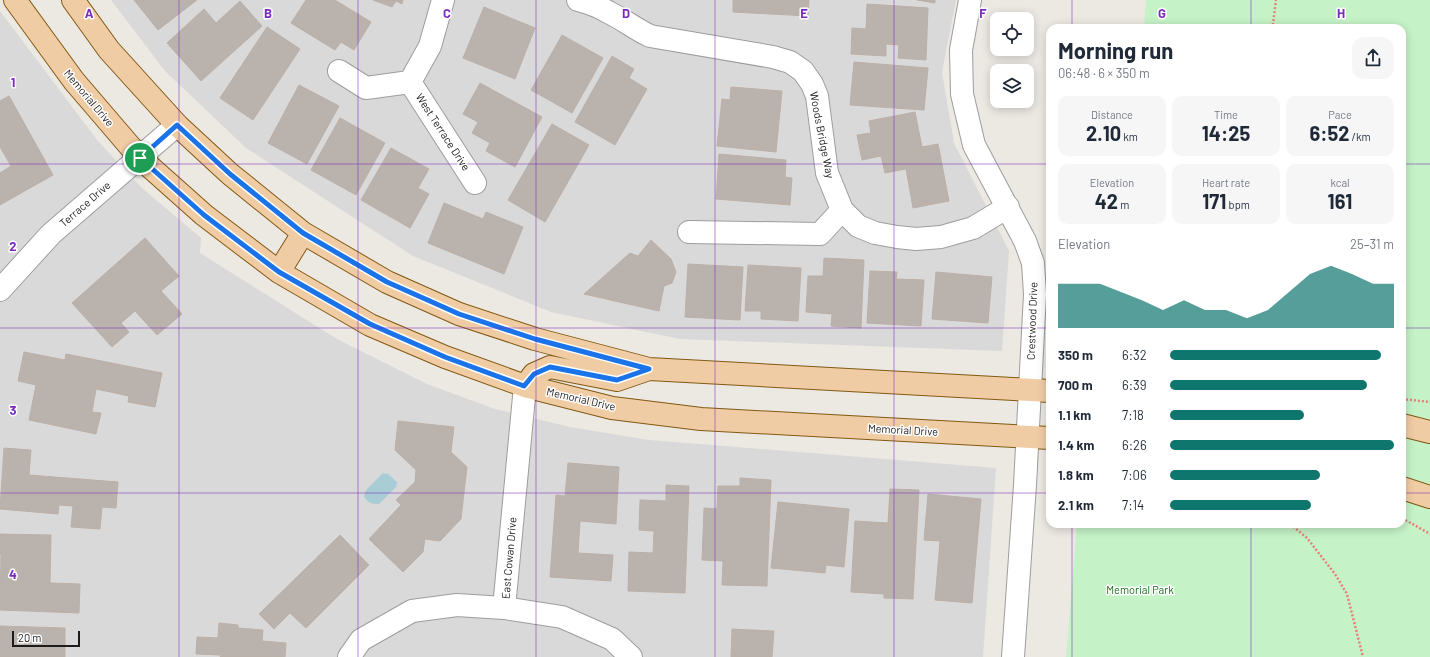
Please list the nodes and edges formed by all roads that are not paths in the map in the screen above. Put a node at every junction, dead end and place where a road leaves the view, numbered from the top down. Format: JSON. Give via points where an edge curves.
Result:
{"nodes":[{"id":1,"x":15,"y":0,"type":"edge"},
{"id":2,"x":73,"y":0,"type":"edge"},
{"id":3,"x":444,"y":0,"type":"edge"},
{"id":4,"x":578,"y":0,"type":"edge"},
{"id":5,"x":970,"y":0,"type":"edge"},
{"id":6,"x":338,"y":71,"type":"dead end"},
{"id":7,"x":410,"y":82,"type":"junction"},
{"id":8,"x":177,"y":125,"type":"junction"},
{"id":9,"x":140,"y":158,"type":"junction"},
{"id":10,"x":475,"y":183,"type":"dead end"},
{"id":11,"x":1008,"y":206,"type":"junction"},
{"id":12,"x":842,"y":210,"type":"junction"},
{"id":13,"x":689,"y":232,"type":"dead end"},
{"id":14,"x":303,"y":233,"type":"junction"},
{"id":15,"x":279,"y":272,"type":"junction"},
{"id":16,"x":0,"y":290,"type":"edge"},
{"id":17,"x":649,"y":369,"type":"junction"},
{"id":18,"x":524,"y":386,"type":"junction"},
{"id":19,"x":1040,"y":391,"type":"edge"},
{"id":20,"x":1406,"y":426,"type":"edge"},
{"id":21,"x":1430,"y":432,"type":"edge"},
{"id":22,"x":1027,"y":437,"type":"junction"},
{"id":23,"x":1046,"y":438,"type":"edge"},
{"id":24,"x":1406,"y":489,"type":"edge"},
{"id":25,"x":1430,"y":497,"type":"edge"},
{"id":26,"x":504,"y":608,"type":"junction"},
{"id":27,"x":349,"y":657,"type":"edge"},
{"id":28,"x":631,"y":657,"type":"edge"},
{"id":29,"x":1013,"y":657,"type":"edge"}],
"edges":[{"from":1,"to":9,"type":"main road","name":"Memorial Drive","via":[[74,81]]},
{"from":2,"to":8,"type":"main road","via":[[109,50]]},
{"from":3,"to":7,"type":"street","name":"West Terrace Drive","via":[[430,46]]},
{"from":4,"to":12,"type":"street","name":"Woods Bridge Way","via":[[610,12],[650,36],[774,57],[790,62],[803,71],[817,96],[827,173]]},
{"from":5,"to":11,"type":"street","name":"Crestwood Drive","via":[[961,50],[962,94],[974,145]]},
{"from":6,"to":7,"type":"street","name":"West Terrace Drive","via":[[366,88]]},
{"from":7,"to":10,"type":"street","name":"West Terrace Drive"},
{"from":8,"to":9,"type":"street","name":"Terrace Drive"},
{"from":8,"to":14,"type":"main road","via":[[230,174]]},
{"from":9,"to":15,"type":"main road","name":"Memorial Drive","via":[[204,215]]},
{"from":9,"to":16,"type":"street","name":"Terrace Drive","via":[[51,234]]},
{"from":11,"to":12,"type":"street","name":"Woods Bridge Way","via":[[974,228],[941,237],[916,239],[875,233],[858,226]]},
{"from":11,"to":19,"type":"street","name":"Crestwood Drive","via":[[1026,241],[1032,263]]},
{"from":12,"to":13,"type":"street","via":[[820,234]]},
{"from":14,"to":15,"type":"main road"},
{"from":14,"to":17,"type":"main road","via":[[387,282],[459,314],[535,339]]},
{"from":15,"to":18,"type":"main road","name":"Memorial Drive","via":[[370,324],[445,357]]},
{"from":17,"to":18,"type":"main road","via":[[617,380],[550,367],[534,374]]},
{"from":17,"to":19,"type":"main road"},
{"from":18,"to":22,"type":"main road","name":"Memorial Drive","via":[[612,408],[701,419]]},
{"from":18,"to":26,"type":"street","name":"East Cowan Drive"},
{"from":19,"to":22,"type":"street","name":"Crestwood Drive"},
{"from":20,"to":21,"type":"main road"},
{"from":22,"to":23,"type":"main road","name":"Memorial Drive"},
{"from":22,"to":29,"type":"street","name":"Crestwood Drive"},
{"from":24,"to":25,"type":"main road"},
{"from":26,"to":27,"type":"street","name":"East Cowan Drive","via":[[457,605],[412,611],[361,640]]},
{"from":26,"to":28,"type":"street","via":[[562,617],[612,639]]}]}
